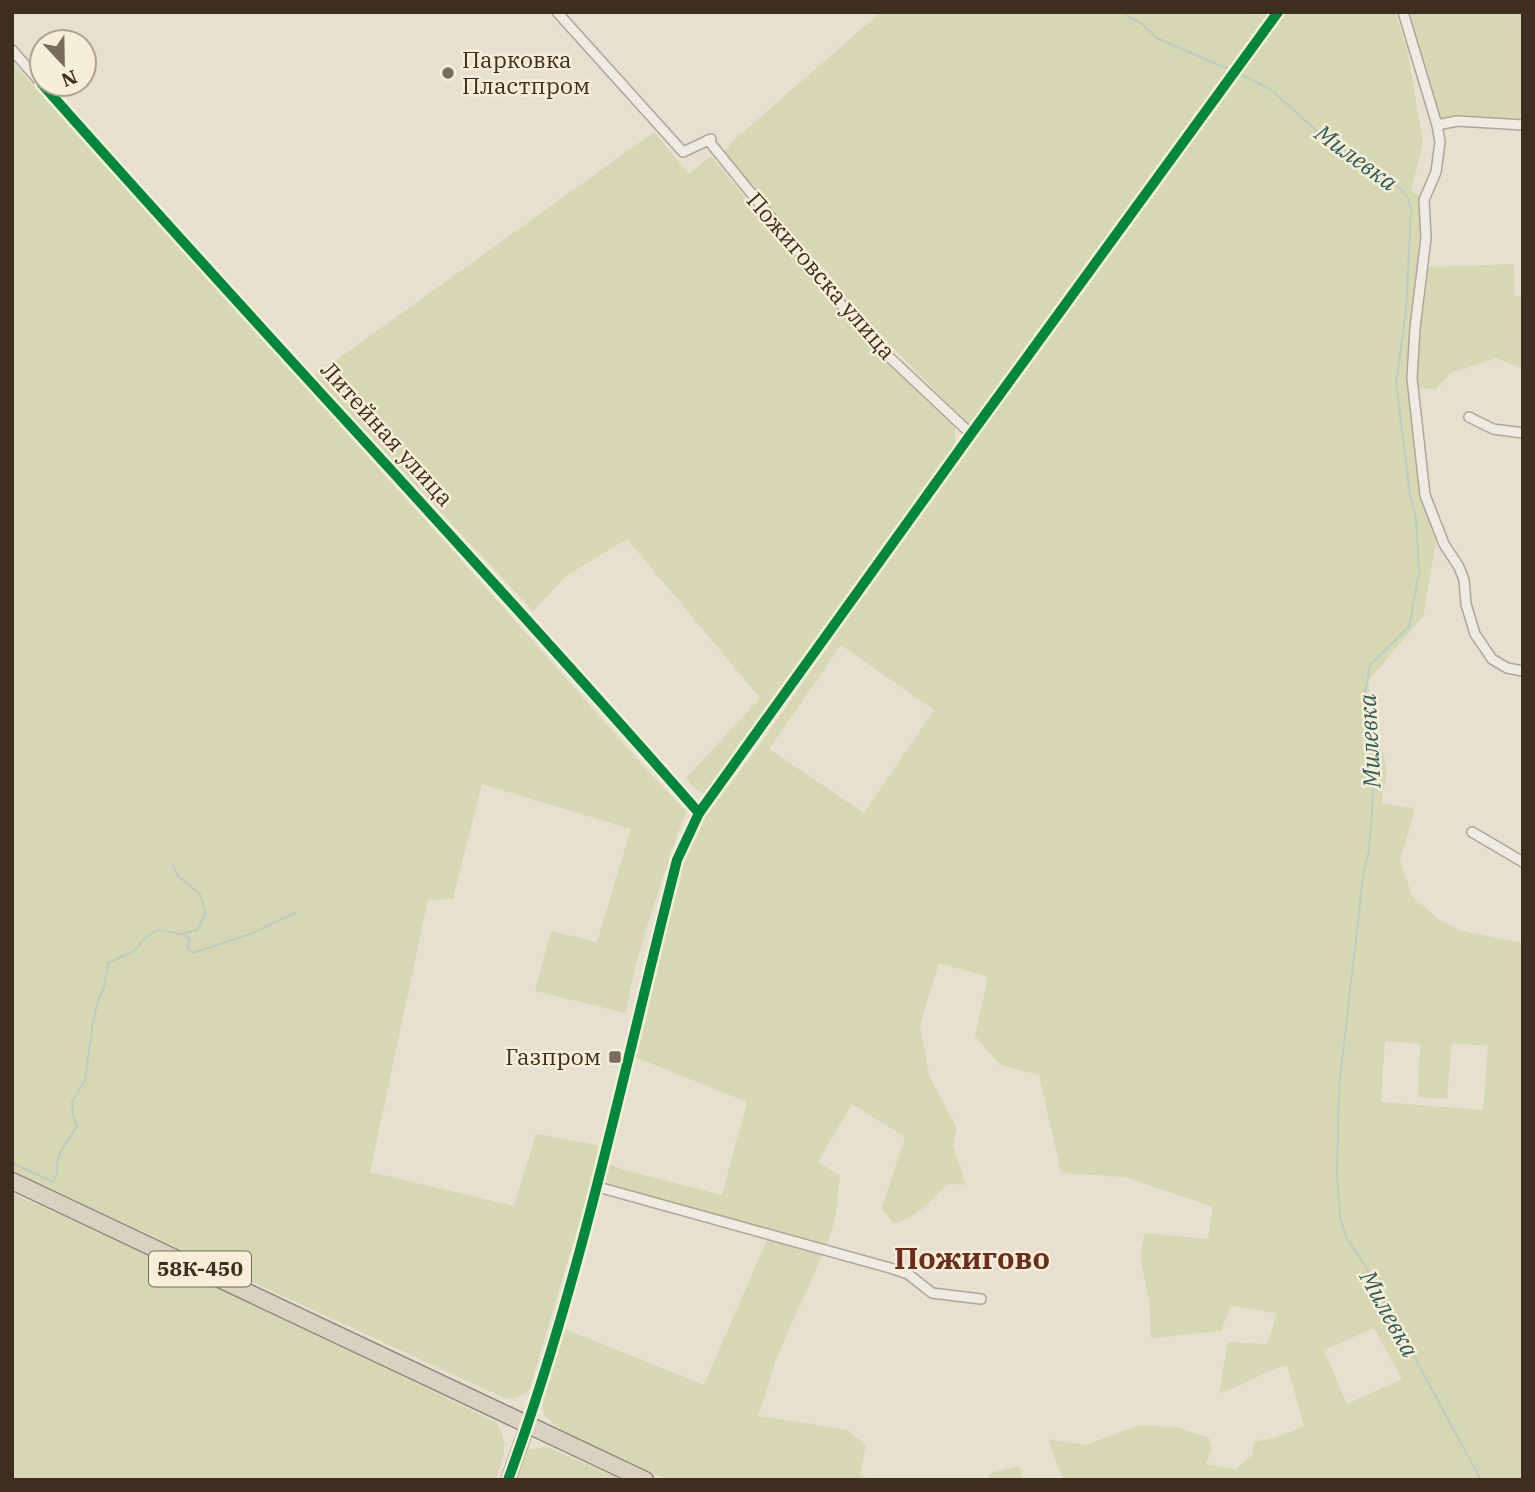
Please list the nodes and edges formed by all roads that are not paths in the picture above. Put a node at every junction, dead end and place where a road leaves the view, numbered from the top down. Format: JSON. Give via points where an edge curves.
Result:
{"nodes":[{"id":1,"x":557,"y":12,"type":"edge"},
{"id":2,"x":1278,"y":12,"type":"edge"},
{"id":3,"x":1403,"y":12,"type":"edge"},
{"id":4,"x":12,"y":50,"type":"edge"},
{"id":5,"x":28,"y":68,"type":"edge"},
{"id":6,"x":54,"y":98,"type":"edge"},
{"id":7,"x":1437,"y":125,"type":"junction"},
{"id":8,"x":1523,"y":125,"type":"edge"},
{"id":9,"x":1469,"y":417,"type":"dead end"},
{"id":10,"x":1523,"y":433,"type":"edge"},
{"id":11,"x":971,"y":434,"type":"junction"},
{"id":12,"x":1523,"y":671,"type":"edge"},
{"id":13,"x":699,"y":813,"type":"junction"},
{"id":14,"x":1472,"y":832,"type":"dead end"},
{"id":15,"x":1523,"y":862,"type":"edge"},
{"id":16,"x":12,"y":1181,"type":"edge"},
{"id":17,"x":598,"y":1187,"type":"junction"},
{"id":18,"x":981,"y":1299,"type":"dead end"},
{"id":19,"x":528,"y":1424,"type":"junction"},
{"id":20,"x":508,"y":1480,"type":"edge"},
{"id":21,"x":645,"y":1480,"type":"edge"}],
"edges":[{"from":1,"to":11,"type":"street","name":"Пожиговска улица","via":[[683,152],[710,139],[867,336]]},
{"from":2,"to":11,"type":"street"},
{"from":3,"to":7,"type":"street"},
{"from":4,"to":5,"type":"street","name":"Литейная улица"},
{"from":6,"to":13,"type":"street","name":"Литейная улица"},
{"from":7,"to":8,"type":"street","via":[[1457,121]]},
{"from":7,"to":12,"type":"street","via":[[1437,172],[1424,200],[1426,238],[1412,378],[1425,495],[1464,580],[1475,634],[1492,659]]},
{"from":9,"to":10,"type":"street","via":[[1493,429]]},
{"from":11,"to":13,"type":"street"},
{"from":13,"to":17,"type":"street","via":[[677,860]]},
{"from":14,"to":15,"type":"street"},
{"from":16,"to":19,"type":"highway","number":"58К-450"},
{"from":17,"to":18,"type":"street","via":[[890,1268],[908,1274],[932,1293]]},
{"from":17,"to":19,"type":"street"},
{"from":19,"to":20,"type":"street"},
{"from":19,"to":21,"type":"highway","number":"58К-450"}]}
